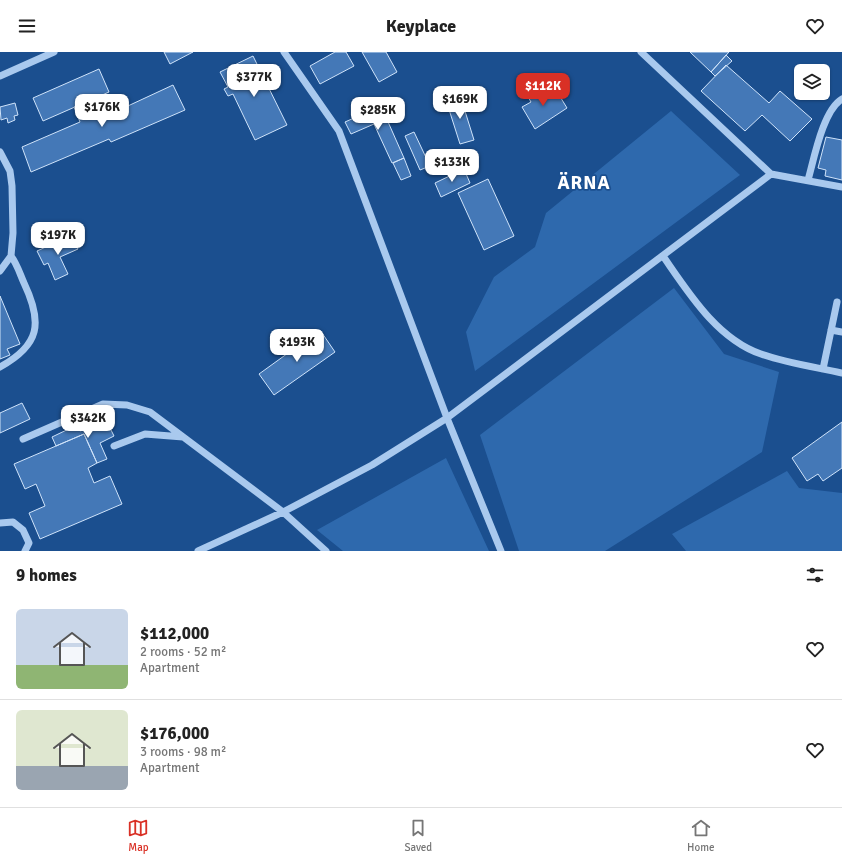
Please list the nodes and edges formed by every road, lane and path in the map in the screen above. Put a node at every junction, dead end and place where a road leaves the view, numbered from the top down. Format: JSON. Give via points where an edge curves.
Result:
{"nodes":[{"id":1,"x":54,"y":52,"type":"edge"},
{"id":2,"x":284,"y":52,"type":"edge"},
{"id":3,"x":641,"y":52,"type":"edge"},
{"id":4,"x":0,"y":76,"type":"edge"},
{"id":5,"x":842,"y":99,"type":"edge"},
{"id":6,"x":0,"y":152,"type":"edge"},
{"id":7,"x":771,"y":174,"type":"junction"},
{"id":8,"x":808,"y":180,"type":"junction"},
{"id":9,"x":842,"y":187,"type":"edge"},
{"id":10,"x":11,"y":256,"type":"junction"},
{"id":11,"x":663,"y":256,"type":"junction"},
{"id":12,"x":0,"y":271,"type":"edge"},
{"id":13,"x":837,"y":302,"type":"dead end"},
{"id":14,"x":831,"y":330,"type":"junction"},
{"id":15,"x":842,"y":332,"type":"edge"},
{"id":16,"x":0,"y":367,"type":"edge"},
{"id":17,"x":823,"y":369,"type":"junction"},
{"id":18,"x":842,"y":373,"type":"edge"},
{"id":19,"x":447,"y":418,"type":"junction"},
{"id":20,"x":183,"y":437,"type":"junction"},
{"id":21,"x":22,"y":439,"type":"dead end"},
{"id":22,"x":114,"y":446,"type":"dead end"},
{"id":23,"x":283,"y":512,"type":"junction"},
{"id":24,"x":0,"y":523,"type":"edge"},
{"id":25,"x":25,"y":551,"type":"edge"},
{"id":26,"x":198,"y":551,"type":"edge"},
{"id":27,"x":326,"y":551,"type":"edge"},
{"id":28,"x":501,"y":551,"type":"edge"}],
"edges":[{"from":1,"to":4,"type":"lane"},
{"from":2,"to":19,"type":"lane","via":[[339,131]]},
{"from":3,"to":7,"type":"lane"},
{"from":5,"to":8,"type":"lane","via":[[828,116]]},
{"from":6,"to":10,"type":"lane","via":[[10,171],[12,186]]},
{"from":7,"to":8,"type":"lane"},
{"from":7,"to":11,"type":"lane"},
{"from":8,"to":9,"type":"lane"},
{"from":10,"to":12,"type":"lane"},
{"from":10,"to":16,"type":"lane","via":[[33,302],[36,321],[30,344],[16,358]]},
{"from":11,"to":17,"type":"lane","via":[[706,313],[721,330],[740,344],[760,354]]},
{"from":11,"to":19,"type":"lane"},
{"from":13,"to":14,"type":"lane"},
{"from":14,"to":15,"type":"lane"},
{"from":14,"to":17,"type":"lane"},
{"from":17,"to":18,"type":"lane"},
{"from":19,"to":23,"type":"lane","via":[[372,465]]},
{"from":19,"to":28,"type":"lane"},
{"from":20,"to":21,"type":"lane","via":[[150,412],[127,405],[103,404]]},
{"from":20,"to":22,"type":"lane","via":[[145,434]]},
{"from":20,"to":23,"type":"lane"},
{"from":23,"to":26,"type":"lane"},
{"from":23,"to":27,"type":"lane"},
{"from":24,"to":25,"type":"lane","via":[[12,522],[23,530],[29,543]]}]}
